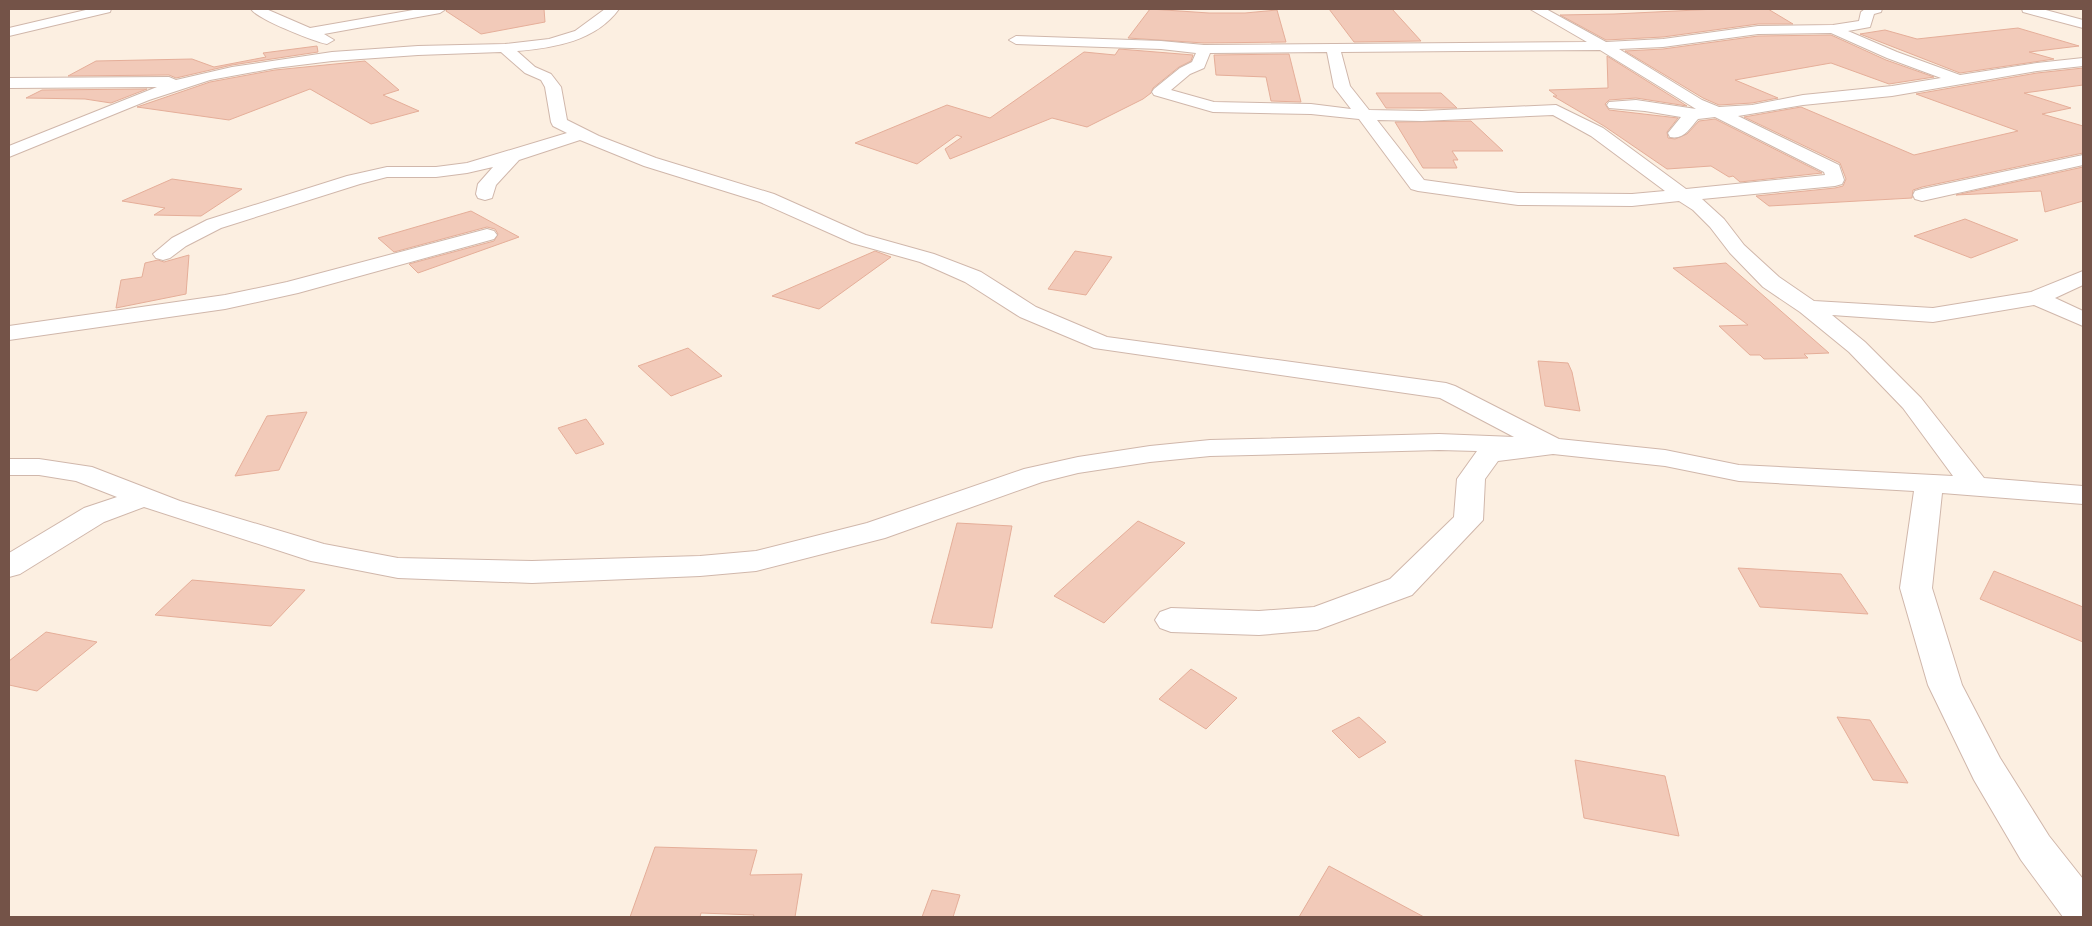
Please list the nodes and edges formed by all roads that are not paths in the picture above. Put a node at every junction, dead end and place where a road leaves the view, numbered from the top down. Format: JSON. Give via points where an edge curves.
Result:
{"nodes":[{"id":1,"x":105,"y":9,"type":"edge"},
{"id":2,"x":257,"y":9,"type":"edge"},
{"id":3,"x":440,"y":9,"type":"edge"},
{"id":4,"x":614,"y":9,"type":"edge"},
{"id":5,"x":1536,"y":9,"type":"edge"},
{"id":6,"x":1876,"y":9,"type":"edge"},
{"id":7,"x":2028,"y":9,"type":"edge"},
{"id":8,"x":2083,"y":24,"type":"edge"},
{"id":9,"x":1833,"y":29,"type":"junction"},
{"id":10,"x":9,"y":32,"type":"edge"},
{"id":11,"x":310,"y":32,"type":"junction"},
{"id":12,"x":1016,"y":40,"type":"dead end"},
{"id":13,"x":1603,"y":46,"type":"junction"},
{"id":14,"x":505,"y":48,"type":"junction"},
{"id":15,"x":1204,"y":49,"type":"junction"},
{"id":16,"x":1333,"y":50,"type":"junction"},
{"id":17,"x":355,"y":54,"type":"junction"},
{"id":18,"x":2083,"y":62,"type":"edge"},
{"id":19,"x":1959,"y":80,"type":"junction"},
{"id":20,"x":188,"y":82,"type":"junction"},
{"id":21,"x":9,"y":83,"type":"edge"},
{"id":22,"x":1615,"y":105,"type":"dead end"},
{"id":23,"x":1721,"y":113,"type":"junction"},
{"id":24,"x":1693,"y":114,"type":"junction"},
{"id":25,"x":1364,"y":115,"type":"junction"},
{"id":26,"x":1676,"y":132,"type":"dead end"},
{"id":27,"x":581,"y":134,"type":"junction"},
{"id":28,"x":9,"y":152,"type":"edge"},
{"id":29,"x":513,"y":156,"type":"junction"},
{"id":30,"x":2083,"y":160,"type":"edge"},
{"id":31,"x":485,"y":194,"type":"dead end"},
{"id":32,"x":1682,"y":195,"type":"junction"},
{"id":33,"x":1922,"y":195,"type":"dead end"},
{"id":34,"x":487,"y":235,"type":"dead end"},
{"id":35,"x":163,"y":254,"type":"dead end"},
{"id":36,"x":2083,"y":277,"type":"edge"},
{"id":37,"x":2037,"y":298,"type":"junction"},
{"id":38,"x":1808,"y":307,"type":"junction"},
{"id":39,"x":2083,"y":320,"type":"edge"},
{"id":40,"x":9,"y":333,"type":"edge"},
{"id":41,"x":1553,"y":446,"type":"junction"},
{"id":42,"x":9,"y":467,"type":"edge"},
{"id":43,"x":1929,"y":485,"type":"junction"},
{"id":44,"x":1975,"y":486,"type":"junction"},
{"id":45,"x":2083,"y":495,"type":"edge"},
{"id":46,"x":144,"y":497,"type":"junction"},
{"id":47,"x":9,"y":567,"type":"edge"},
{"id":48,"x":1171,"y":620,"type":"dead end"},
{"id":49,"x":2083,"y":911,"type":"edge"}],
"edges":[{"from":1,"to":10,"type":"street"},
{"from":2,"to":11,"type":"street"},
{"from":3,"to":11,"type":"street"},
{"from":4,"to":14,"type":"street","via":[[575,36],[535,46]]},
{"from":5,"to":13,"type":"street"},
{"from":6,"to":9,"type":"street","via":[[1868,12],[1865,24]]},
{"from":7,"to":8,"type":"street"},
{"from":9,"to":13,"type":"street","via":[[1758,30],[1663,43]]},
{"from":9,"to":19,"type":"street"},
{"from":11,"to":17,"type":"street"},
{"from":12,"to":15,"type":"street"},
{"from":13,"to":16,"type":"street"},
{"from":13,"to":23,"type":"street","via":[[1696,103]]},
{"from":14,"to":17,"type":"street"},
{"from":14,"to":27,"type":"street","via":[[530,70],[546,77],[553,86],[559,122]]},
{"from":15,"to":16,"type":"street"},
{"from":15,"to":25,"type":"street","via":[[1199,65],[1185,71],[1160,92],[1212,107],[1311,109]]},
{"from":16,"to":25,"type":"street","via":[[1342,87]]},
{"from":17,"to":20,"type":"street","via":[[224,72]]},
{"from":18,"to":19,"type":"street"},
{"from":19,"to":23,"type":"street"},
{"from":20,"to":21,"type":"street"},
{"from":20,"to":28,"type":"street"},
{"from":22,"to":24,"type":"street","via":[[1645,105]]},
{"from":23,"to":24,"type":"street"},
{"from":23,"to":32,"type":"street","via":[[1833,169],[1835,180]]},
{"from":24,"to":26,"type":"street"},
{"from":25,"to":32,"type":"street","via":[[1422,116],[1556,110],[1597,132]]},
{"from":25,"to":32,"type":"street","via":[[1418,186],[1518,199],[1632,200]]},
{"from":27,"to":29,"type":"street"},
{"from":27,"to":41,"type":"street","via":[[650,162],[767,198],[859,240],[927,258],[973,277],[1028,312],[1102,342],[1446,391]]},
{"from":29,"to":31,"type":"street","via":[[487,184]]},
{"from":29,"to":35,"type":"street","via":[[467,168],[387,172],[354,180],[214,224]]},
{"from":30,"to":33,"type":"street"},
{"from":32,"to":38,"type":"street","via":[[1700,206],[1771,282]]},
{"from":34,"to":40,"type":"street","via":[[234,300]]},
{"from":36,"to":37,"type":"street"},
{"from":37,"to":38,"type":"street","via":[[1933,315]]},
{"from":37,"to":39,"type":"street"},
{"from":38,"to":44,"type":"street","via":[[1857,347],[1912,403]]},
{"from":41,"to":43,"type":"street","via":[[1664,458],[1739,474]]},
{"from":41,"to":46,"type":"street","via":[[1439,442],[1210,448],[1150,454],[1034,475],[875,531],[774,557],[700,566],[532,572],[398,568],[265,538]]},
{"from":41,"to":48,"type":"street","via":[[1489,454],[1471,479],[1468,520],[1401,587],[1317,618],[1259,623]]},
{"from":42,"to":46,"type":"street","via":[[82,473]]},
{"from":43,"to":44,"type":"street"},
{"from":43,"to":49,"type":"street","via":[[1916,588],[1945,685],[1988,769],[2035,848]]},
{"from":44,"to":45,"type":"street"},
{"from":46,"to":47,"type":"street","via":[[94,514]]}]}
